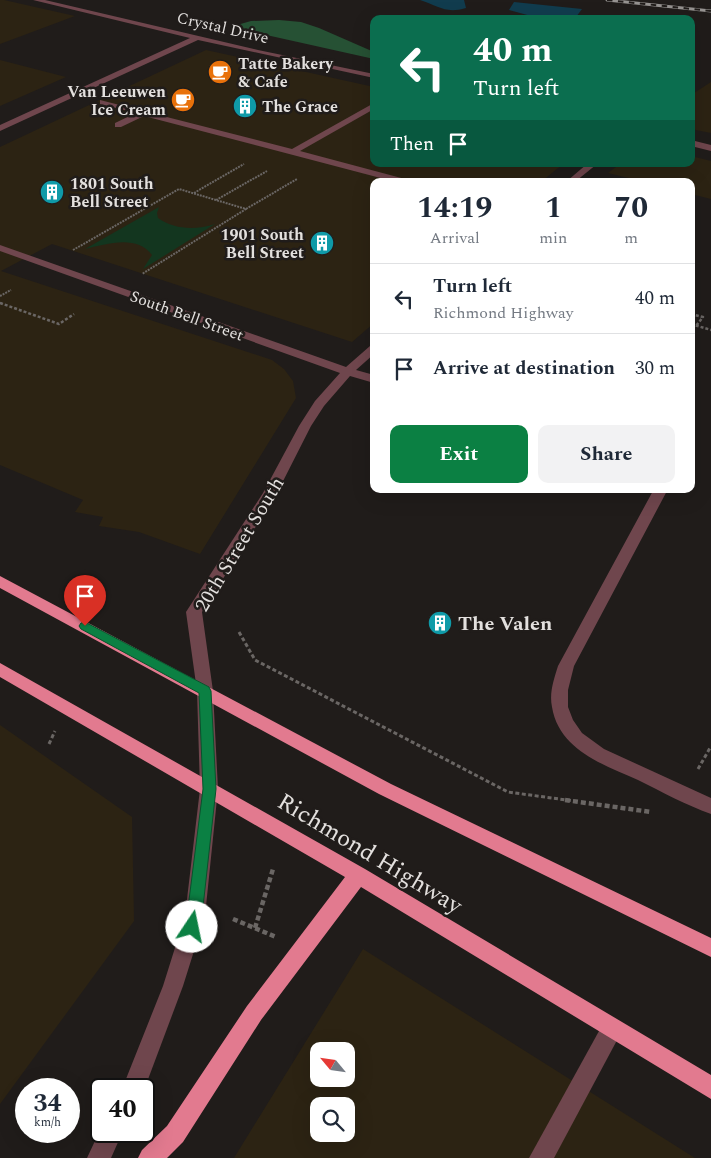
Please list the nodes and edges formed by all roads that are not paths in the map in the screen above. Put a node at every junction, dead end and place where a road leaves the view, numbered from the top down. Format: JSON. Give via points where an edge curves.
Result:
{"nodes":[{"id":1,"x":36,"y":0,"type":"edge"},
{"id":2,"x":199,"y":37,"type":"junction"},
{"id":3,"x":370,"y":75,"type":"edge"},
{"id":4,"x":103,"y":102,"type":"dead end"},
{"id":5,"x":370,"y":107,"type":"edge"},
{"id":6,"x":143,"y":113,"type":"junction"},
{"id":7,"x":118,"y":125,"type":"dead end"},
{"id":8,"x":0,"y":128,"type":"edge"},
{"id":9,"x":695,"y":144,"type":"edge"},
{"id":10,"x":711,"y":148,"type":"edge"},
{"id":11,"x":295,"y":153,"type":"junction"},
{"id":12,"x":588,"y":167,"type":"edge"},
{"id":13,"x":391,"y":178,"type":"edge"},
{"id":14,"x":575,"y":178,"type":"edge"},
{"id":15,"x":0,"y":248,"type":"edge"},
{"id":16,"x":370,"y":352,"type":"edge"},
{"id":17,"x":348,"y":371,"type":"junction"},
{"id":18,"x":370,"y":378,"type":"edge"},
{"id":19,"x":659,"y":493,"type":"edge"},
{"id":20,"x":0,"y":581,"type":"edge"},
{"id":21,"x":0,"y":669,"type":"edge"},
{"id":22,"x":205,"y":691,"type":"junction"},
{"id":23,"x":209,"y":789,"type":"junction"},
{"id":24,"x":711,"y":806,"type":"edge"},
{"id":25,"x":358,"y":876,"type":"junction"},
{"id":26,"x":711,"y":948,"type":"edge"},
{"id":27,"x":612,"y":1029,"type":"junction"},
{"id":28,"x":137,"y":1078,"type":"edge"},
{"id":29,"x":711,"y":1088,"type":"edge"},
{"id":30,"x":106,"y":1143,"type":"edge"},
{"id":31,"x":99,"y":1158,"type":"edge"},
{"id":32,"x":150,"y":1158,"type":"edge"},
{"id":33,"x":541,"y":1158,"type":"edge"}],
"edges":[{"from":1,"to":2,"type":"street","name":"Crystal Drive"},
{"from":2,"to":3,"type":"street","name":"Crystal Drive"},
{"from":2,"to":8,"type":"street"},
{"from":4,"to":6,"type":"street"},
{"from":5,"to":11,"type":"street"},
{"from":6,"to":7,"type":"street"},
{"from":6,"to":11,"type":"street"},
{"from":9,"to":10,"type":"street"},
{"from":11,"to":13,"type":"street"},
{"from":12,"to":14,"type":"street"},
{"from":15,"to":17,"type":"street","name":"South Bell Street"},
{"from":16,"to":17,"type":"street","name":"20th Street South"},
{"from":17,"to":18,"type":"street","name":"South Bell Street"},
{"from":17,"to":22,"type":"street","name":"20th Street South","via":[[305,426],[270,493],[194,612]]},
{"from":19,"to":24,"type":"street","via":[[566,666],[560,707],[576,738],[598,754]]},
{"from":20,"to":22,"type":"highway"},
{"from":21,"to":23,"type":"highway","name":"Richmond Highway"},
{"from":22,"to":23,"type":"street","name":"20th Street South"},
{"from":22,"to":26,"type":"highway","via":[[385,789]]},
{"from":23,"to":25,"type":"highway","name":"Richmond Highway"},
{"from":23,"to":28,"type":"street","name":"20th Street South","via":[[195,916]]},
{"from":25,"to":27,"type":"highway","name":"Richmond Highway"},
{"from":25,"to":32,"type":"highway","via":[[254,1013],[175,1134]]},
{"from":27,"to":29,"type":"highway","name":"Richmond Highway"},
{"from":27,"to":33,"type":"street"},
{"from":30,"to":31,"type":"street"}]}
